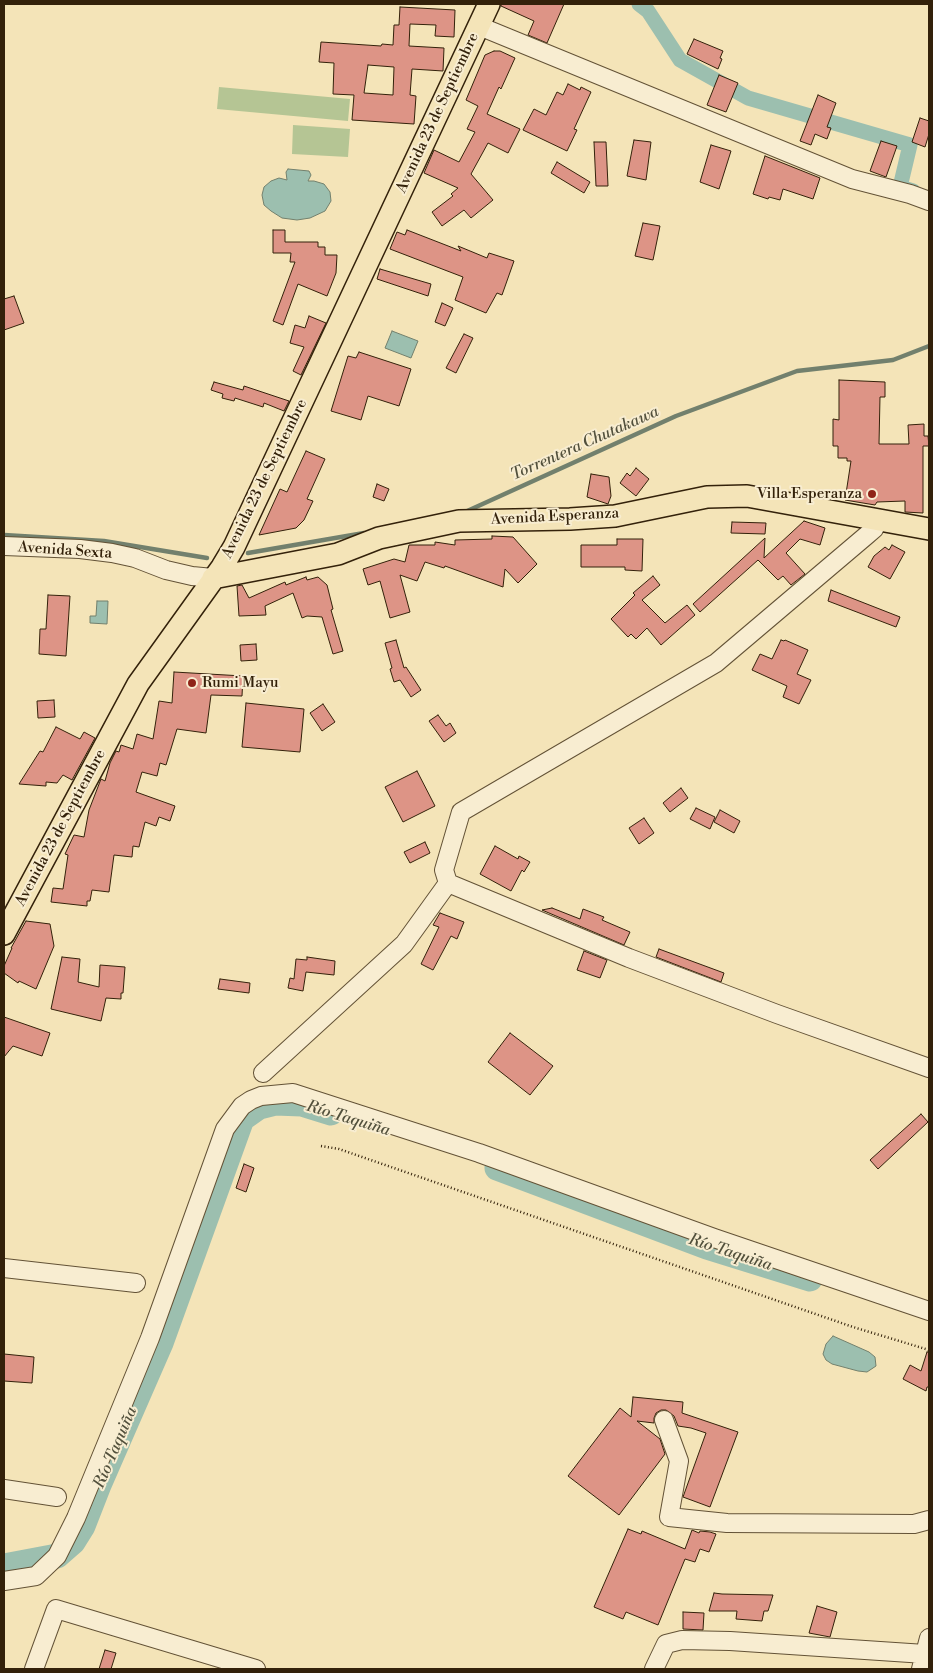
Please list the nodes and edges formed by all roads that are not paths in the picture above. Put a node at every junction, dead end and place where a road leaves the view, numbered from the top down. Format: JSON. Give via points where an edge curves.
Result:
{"nodes":[{"id":1,"x":489,"y":4,"type":"edge"},
{"id":2,"x":479,"y":26,"type":"junction"},
{"id":3,"x":929,"y":201,"type":"edge"},
{"id":4,"x":878,"y":520,"type":"junction"},
{"id":5,"x":929,"y":529,"type":"edge"},
{"id":6,"x":4,"y":546,"type":"edge"},
{"id":7,"x":218,"y":572,"type":"junction"},
{"id":8,"x":448,"y":883,"type":"junction"},
{"id":9,"x":4,"y":934,"type":"edge"},
{"id":10,"x":929,"y":1068,"type":"edge"},
{"id":11,"x":263,"y":1073,"type":"dead end"},
{"id":12,"x":4,"y":1268,"type":"edge"},
{"id":13,"x":136,"y":1283,"type":"dead end"},
{"id":14,"x":929,"y":1311,"type":"edge"},
{"id":15,"x":664,"y":1420,"type":"dead end"},
{"id":16,"x":4,"y":1489,"type":"edge"},
{"id":17,"x":57,"y":1497,"type":"dead end"},
{"id":18,"x":929,"y":1520,"type":"edge"},
{"id":19,"x":4,"y":1581,"type":"edge"},
{"id":20,"x":925,"y":1654,"type":"edge"},
{"id":21,"x":34,"y":1669,"type":"edge"},
{"id":22,"x":256,"y":1669,"type":"edge"},
{"id":23,"x":654,"y":1669,"type":"edge"}],
"edges":[{"from":1,"to":2,"type":"main road","name":"Avenida 23 de Septiembre"},
{"from":2,"to":3,"type":"street","via":[[852,179]]},
{"from":2,"to":7,"type":"main road","name":"Avenida 23 de Septiembre","via":[[234,547]]},
{"from":4,"to":5,"type":"main road","name":"Avenida Esperanza"},
{"from":4,"to":7,"type":"main road","name":"Avenida Esperanza","via":[[747,496],[707,497],[615,516],[459,521],[379,538],[338,554]]},
{"from":4,"to":8,"type":"street","via":[[868,535],[716,663],[461,812],[444,870]]},
{"from":6,"to":7,"type":"street","name":"Avenida Sexta","via":[[112,553],[192,576]]},
{"from":7,"to":9,"type":"main road","name":"Avenida 23 de Septiembre","via":[[138,684]]},
{"from":8,"to":10,"type":"street","via":[[629,958]]},
{"from":8,"to":11,"type":"street","via":[[404,944]]},
{"from":12,"to":13,"type":"street"},
{"from":14,"to":19,"type":"street","via":[[469,1150],[293,1093],[261,1096],[242,1106],[225,1129],[150,1338],[76,1518],[57,1556],[36,1576]]},
{"from":15,"to":18,"type":"street","via":[[679,1461],[669,1517],[733,1523],[914,1524]]},
{"from":16,"to":17,"type":"street"},
{"from":20,"to":23,"type":"street","via":[[682,1640],[666,1644]]},
{"from":21,"to":22,"type":"street","via":[[56,1609]]}]}
